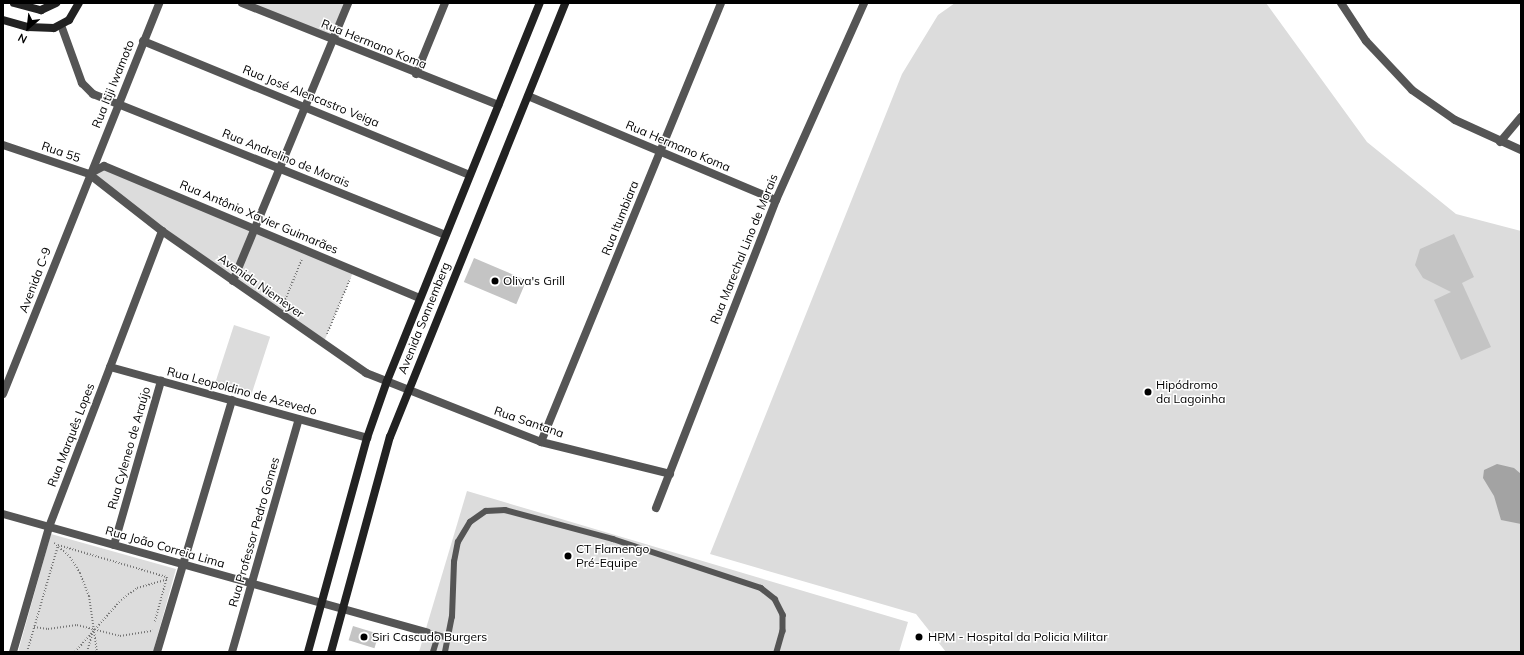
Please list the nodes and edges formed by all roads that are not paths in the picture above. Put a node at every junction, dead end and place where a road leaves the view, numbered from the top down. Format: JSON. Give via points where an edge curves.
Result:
{"nodes":[{"id":1,"x":14,"y":3,"type":"edge"},
{"id":2,"x":79,"y":3,"type":"edge"},
{"id":3,"x":159,"y":3,"type":"edge"},
{"id":4,"x":242,"y":3,"type":"edge"},
{"id":5,"x":348,"y":3,"type":"edge"},
{"id":6,"x":445,"y":3,"type":"edge"},
{"id":7,"x":540,"y":3,"type":"edge"},
{"id":8,"x":565,"y":3,"type":"edge"},
{"id":9,"x":721,"y":3,"type":"edge"},
{"id":10,"x":864,"y":3,"type":"edge"},
{"id":11,"x":1341,"y":3,"type":"edge"},
{"id":12,"x":54,"y":5,"type":"edge"},
{"id":13,"x":255,"y":5,"type":"edge"},
{"id":14,"x":3,"y":20,"type":"edge"},
{"id":15,"x":61,"y":25,"type":"junction"},
{"id":16,"x":143,"y":41,"type":"junction"},
{"id":17,"x":332,"y":41,"type":"junction"},
{"id":18,"x":416,"y":74,"type":"junction"},
{"id":19,"x":528,"y":96,"type":"junction"},
{"id":20,"x":118,"y":103,"type":"junction"},
{"id":21,"x":498,"y":105,"type":"junction"},
{"id":22,"x":305,"y":106,"type":"junction"},
{"id":23,"x":1521,"y":117,"type":"edge"},
{"id":24,"x":1500,"y":142,"type":"junction"},
{"id":25,"x":3,"y":145,"type":"edge"},
{"id":26,"x":1521,"y":150,"type":"edge"},
{"id":27,"x":660,"y":151,"type":"junction"},
{"id":28,"x":280,"y":168,"type":"junction"},
{"id":29,"x":89,"y":174,"type":"junction"},
{"id":30,"x":470,"y":175,"type":"junction"},
{"id":31,"x":107,"y":190,"type":"joint"},
{"id":32,"x":776,"y":200,"type":"junction"},
{"id":33,"x":255,"y":228,"type":"junction"},
{"id":34,"x":162,"y":231,"type":"junction"},
{"id":35,"x":445,"y":235,"type":"junction"},
{"id":36,"x":233,"y":281,"type":"junction"},
{"id":37,"x":420,"y":298,"type":"junction"},
{"id":38,"x":110,"y":367,"type":"junction"},
{"id":39,"x":161,"y":381,"type":"junction"},
{"id":40,"x":387,"y":381,"type":"junction"},
{"id":41,"x":408,"y":389,"type":"junction"},
{"id":42,"x":3,"y":394,"type":"edge"},
{"id":43,"x":232,"y":400,"type":"junction"},
{"id":44,"x":299,"y":418,"type":"junction"},
{"id":45,"x":367,"y":438,"type":"junction"},
{"id":46,"x":541,"y":442,"type":"junction"},
{"id":47,"x":670,"y":474,"type":"junction"},
{"id":48,"x":656,"y":508,"type":"dead end"},
{"id":49,"x":3,"y":514,"type":"edge"},
{"id":50,"x":49,"y":527,"type":"junction"},
{"id":51,"x":114,"y":545,"type":"junction"},
{"id":52,"x":182,"y":564,"type":"junction"},
{"id":53,"x":251,"y":583,"type":"junction"},
{"id":54,"x":321,"y":602,"type":"junction"},
{"id":55,"x":343,"y":608,"type":"junction"},
{"id":56,"x":427,"y":632,"type":"joint"},
{"id":57,"x":438,"y":636,"type":"junction"},
{"id":58,"x":448,"y":638,"type":"junction"},
{"id":59,"x":13,"y":652,"type":"edge"},
{"id":60,"x":157,"y":652,"type":"edge"},
{"id":61,"x":232,"y":652,"type":"edge"},
{"id":62,"x":308,"y":652,"type":"edge"},
{"id":63,"x":331,"y":652,"type":"edge"},
{"id":64,"x":433,"y":652,"type":"edge"},
{"id":65,"x":445,"y":652,"type":"edge"},
{"id":66,"x":777,"y":652,"type":"edge"}],
"edges":[{"from":1,"to":12,"type":"street","via":[[30,9]]},
{"from":2,"to":15,"type":"street","via":[[74,15]]},
{"from":3,"to":16,"type":"street","name":"Rua Itiji Iwamoto"},
{"from":4,"to":13,"type":"street","name":"Rua Hermano Koma"},
{"from":5,"to":17,"type":"street"},
{"from":6,"to":18,"type":"street"},
{"from":7,"to":21,"type":"street","name":"Avenida Sonnemberg"},
{"from":8,"to":19,"type":"street","name":"Avenida Sonnemberg"},
{"from":9,"to":27,"type":"street","name":"Rua Itumbiara"},
{"from":10,"to":32,"type":"street","name":"Rua Marechal Lino de Morais"},
{"from":11,"to":24,"type":"street","via":[[1366,42],[1412,90],[1455,120]]},
{"from":13,"to":17,"type":"street","name":"Rua Hermano Koma"},
{"from":14,"to":15,"type":"street","via":[[44,29]]},
{"from":15,"to":20,"type":"street","name":"Rua Andrelino de Morais","via":[[82,83],[93,94]]},
{"from":16,"to":20,"type":"street","name":"Rua Itiji Iwamoto"},
{"from":16,"to":22,"type":"street","name":"Rua José Alencastro Veiga"},
{"from":17,"to":18,"type":"street","name":"Rua Hermano Koma"},
{"from":17,"to":22,"type":"street"},
{"from":18,"to":21,"type":"street","name":"Rua Hermano Koma"},
{"from":19,"to":27,"type":"street","name":"Rua Hermano Koma"},
{"from":19,"to":41,"type":"street","name":"Avenida Sonnemberg"},
{"from":20,"to":28,"type":"street","name":"Rua Andrelino de Morais"},
{"from":20,"to":29,"type":"street","name":"Rua Itiji Iwamoto"},
{"from":21,"to":30,"type":"street","name":"Avenida Sonnemberg"},
{"from":22,"to":28,"type":"street"},
{"from":22,"to":30,"type":"street","name":"Rua José Alencastro Veiga"},
{"from":23,"to":24,"type":"street"},
{"from":24,"to":26,"type":"street"},
{"from":25,"to":29,"type":"street","name":"Rua 55"},
{"from":27,"to":32,"type":"street","name":"Rua Hermano Koma"},
{"from":27,"to":46,"type":"street","name":"Rua Itumbiara"},
{"from":28,"to":33,"type":"street"},
{"from":28,"to":35,"type":"street","name":"Rua Andrelino de Morais"},
{"from":29,"to":31,"type":"street","name":"Rua 55"},
{"from":29,"to":33,"type":"street","name":"Rua Antônio Xavier Guimarães","via":[[104,166]]},
{"from":29,"to":42,"type":"street","name":"Avenida C-9"},
{"from":30,"to":35,"type":"street","name":"Avenida Sonnemberg"},
{"from":31,"to":34,"type":"street","name":"Avenida Niemeyer"},
{"from":32,"to":47,"type":"street","name":"Rua Marechal Lino de Morais"},
{"from":33,"to":36,"type":"street"},
{"from":33,"to":37,"type":"street","name":"Rua Antônio Xavier Guimarães"},
{"from":34,"to":36,"type":"street","name":"Avenida Niemeyer"},
{"from":34,"to":38,"type":"street","name":"Rua Marquês Lopes"},
{"from":35,"to":37,"type":"street","name":"Avenida Sonnemberg"},
{"from":36,"to":40,"type":"street","name":"Avenida Niemeyer","via":[[366,373]]},
{"from":37,"to":40,"type":"street","name":"Avenida Sonnemberg"},
{"from":38,"to":39,"type":"street","name":"Rua Leopoldino de Azevedo"},
{"from":38,"to":50,"type":"street","name":"Rua Marquês Lopes"},
{"from":39,"to":43,"type":"street","name":"Rua Leopoldino de Azevedo"},
{"from":39,"to":51,"type":"street","name":"Rua Cyleneo de Araújo"},
{"from":40,"to":41,"type":"street","name":"Avenida Niemeyer"},
{"from":40,"to":45,"type":"street","name":"Avenida Sonnemberg"},
{"from":41,"to":46,"type":"street","name":"Rua Santana"},
{"from":41,"to":55,"type":"street","name":"Avenida Sonnemberg","via":[[390,437]]},
{"from":43,"to":44,"type":"street","name":"Rua Leopoldino de Azevedo"},
{"from":43,"to":52,"type":"street"},
{"from":44,"to":45,"type":"street","name":"Rua Leopoldino de Azevedo"},
{"from":44,"to":53,"type":"street","name":"Rua Professor Pedro Gomes"},
{"from":45,"to":54,"type":"street","name":"Avenida Sonnemberg"},
{"from":46,"to":47,"type":"street","name":"Rua Santana"},
{"from":47,"to":48,"type":"street","name":"Rua Marechal Lino de Morais"},
{"from":49,"to":50,"type":"street","name":"Rua João Correia Lima"},
{"from":50,"to":51,"type":"street","name":"Rua João Correia Lima"},
{"from":50,"to":59,"type":"street","name":"Rua Marquês Lopes"},
{"from":51,"to":52,"type":"street","name":"Rua João Correia Lima"},
{"from":52,"to":53,"type":"street","name":"Rua João Correia Lima"},
{"from":52,"to":60,"type":"street"},
{"from":53,"to":54,"type":"street","name":"Rua João Correia Lima"},
{"from":53,"to":61,"type":"street","name":"Rua Professor Pedro Gomes"},
{"from":54,"to":55,"type":"street","name":"Rua João Correia Lima"},
{"from":54,"to":62,"type":"street","name":"Avenida Sonnemberg"},
{"from":55,"to":56,"type":"street"},
{"from":55,"to":63,"type":"street","name":"Avenida Sonnemberg"},
{"from":56,"to":57,"type":"lane"},
{"from":57,"to":58,"type":"lane"},
{"from":57,"to":64,"type":"lane"},
{"from":58,"to":65,"type":"lane"},
{"from":58,"to":66,"type":"lane","via":[[458,542],[470,522],[486,511],[505,510],[613,539],[761,588],[775,599],[783,615],[783,631]]}]}
